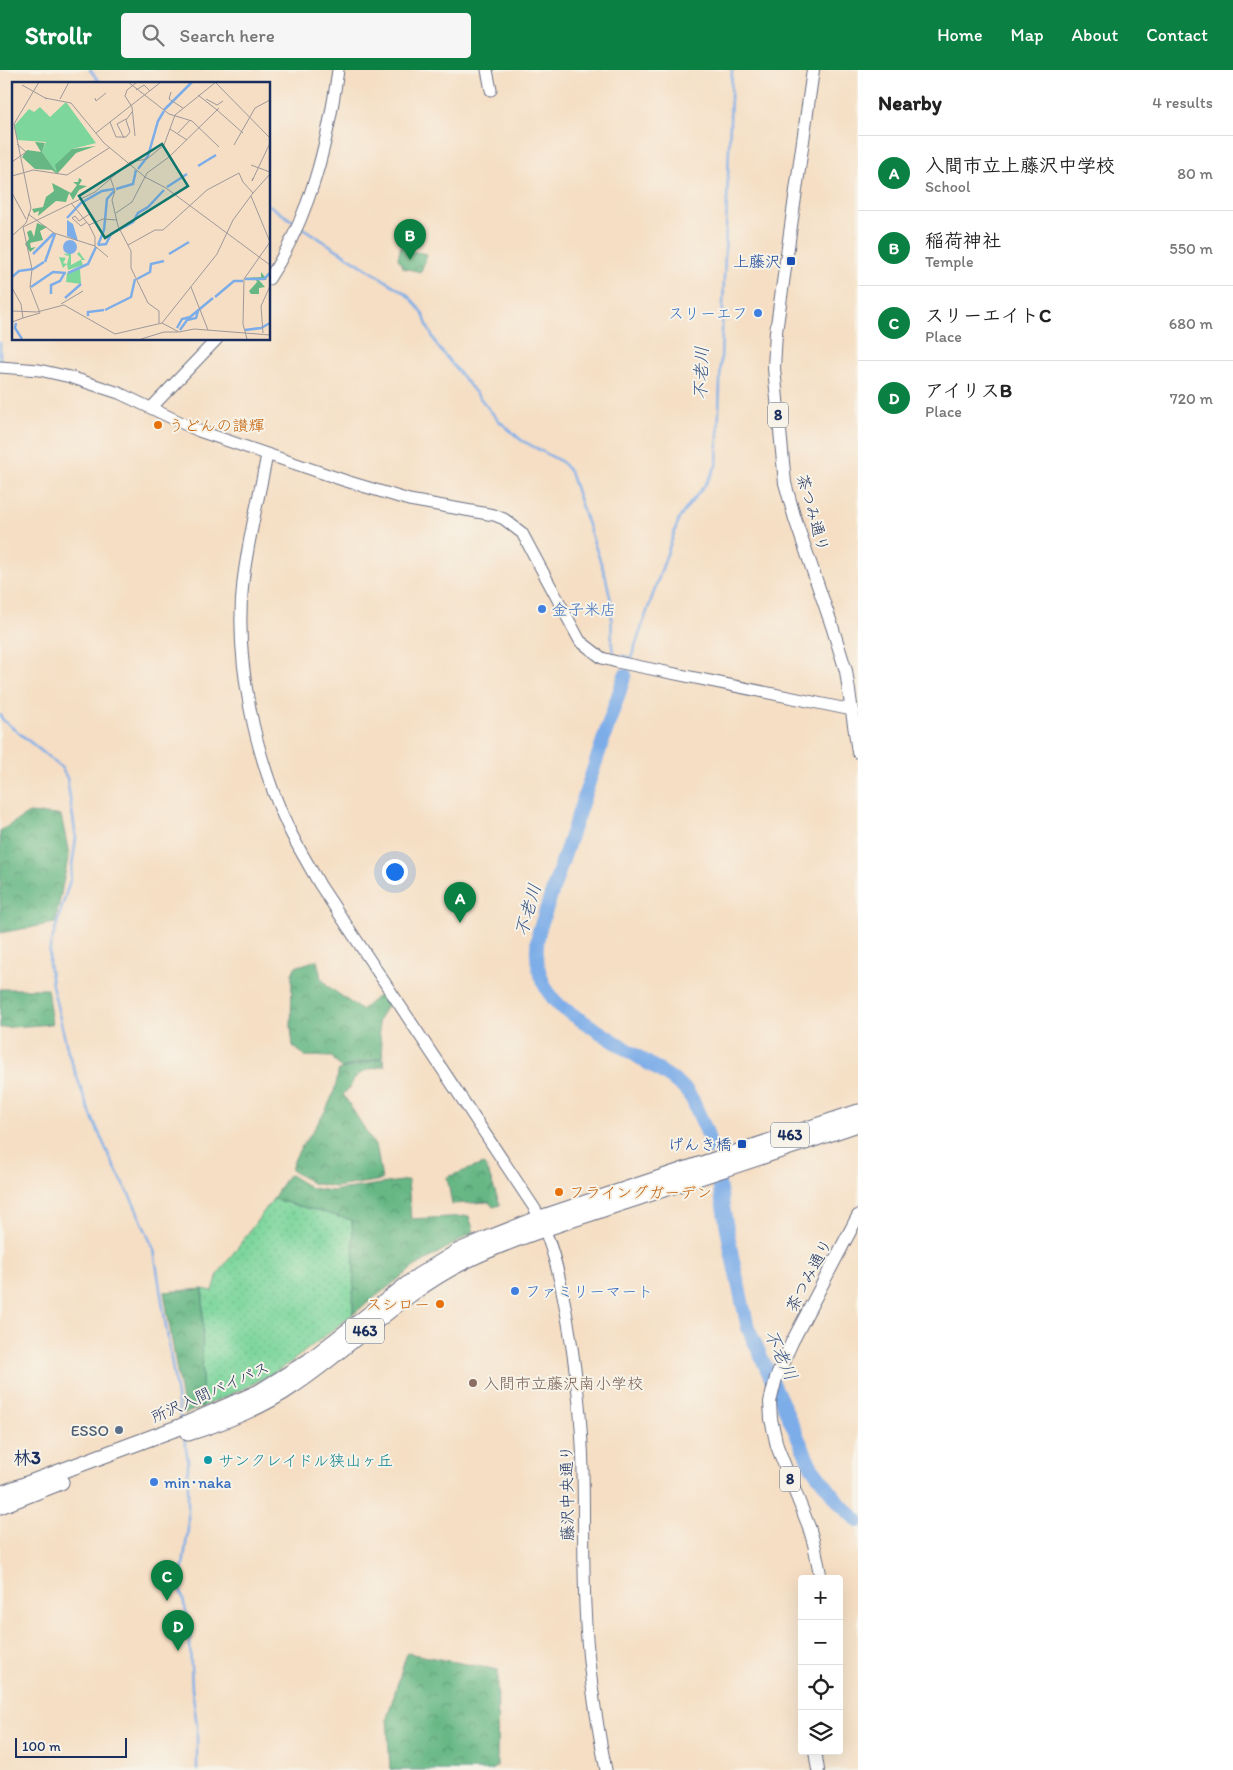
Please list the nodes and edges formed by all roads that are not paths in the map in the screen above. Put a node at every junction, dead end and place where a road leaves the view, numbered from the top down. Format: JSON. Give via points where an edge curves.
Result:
{"nodes":[{"id":1,"x":338,"y":70,"type":"edge"},
{"id":2,"x":487,"y":70,"type":"edge"},
{"id":3,"x":813,"y":70,"type":"edge"},
{"id":4,"x":491,"y":90,"type":"dead end"},
{"id":5,"x":270,"y":277,"type":"edge"},
{"id":6,"x":216,"y":340,"type":"edge"},
{"id":7,"x":3,"y":367,"type":"edge"},
{"id":8,"x":151,"y":408,"type":"junction"},
{"id":9,"x":267,"y":455,"type":"junction"},
{"id":10,"x":852,"y":710,"type":"junction"},
{"id":11,"x":858,"y":752,"type":"edge"},
{"id":12,"x":858,"y":1112,"type":"edge"},
{"id":13,"x":858,"y":1124,"type":"edge"},
{"id":14,"x":725,"y":1163,"type":"junction"},
{"id":15,"x":858,"y":1216,"type":"edge"},
{"id":16,"x":542,"y":1223,"type":"junction"},
{"id":17,"x":181,"y":1431,"type":"junction"},
{"id":18,"x":0,"y":1494,"type":"edge"},
{"id":19,"x":0,"y":1506,"type":"edge"},
{"id":20,"x":820,"y":1575,"type":"edge"},
{"id":21,"x":816,"y":1755,"type":"edge"},
{"id":22,"x":606,"y":1770,"type":"edge"},
{"id":23,"x":818,"y":1770,"type":"edge"}],
"edges":[{"from":1,"to":5,"type":"street","via":[[322,153],[299,225]]},
{"from":2,"to":4,"type":"street"},
{"from":3,"to":10,"type":"main road","name":"茶つみ通り","number":"8","via":[[776,332],[774,368],[785,483],[841,654]]},
{"from":6,"to":8,"type":"street"},
{"from":7,"to":8,"type":"street","via":[[70,377]]},
{"from":8,"to":9,"type":"street","via":[[199,431]]},
{"from":9,"to":10,"type":"street","via":[[409,500],[504,519],[522,534],[580,641],[602,658]]},
{"from":9,"to":16,"type":"street","name":"藤沢中央通り","via":[[246,558],[241,636],[256,738],[275,797],[320,885]]},
{"from":10,"to":11,"type":"main road","name":"茶つみ通り","number":"8"},
{"from":12,"to":14,"type":"highway","name":"所沢入間バイパス","number":"463"},
{"from":13,"to":14,"type":"highway","name":"所沢入間バイパス","number":"463"},
{"from":14,"to":16,"type":"highway","name":"所沢入間バイパス","number":"463"},
{"from":15,"to":20,"type":"main road","name":"茶つみ通り","number":"8","via":[[792,1342],[776,1378],[770,1402],[777,1446],[809,1526]]},
{"from":16,"to":17,"type":"highway","name":"所沢入間バイパス","number":"463","via":[[440,1274],[392,1308],[317,1370],[286,1390],[240,1414]]},
{"from":16,"to":22,"type":"street","name":"藤沢中央通り","via":[[562,1291],[578,1397],[587,1644]]},
{"from":17,"to":18,"type":"highway","name":"所沢入間バイパス","number":"463"},
{"from":17,"to":19,"type":"highway","name":"所沢入間バイパス","number":"463"},
{"from":21,"to":23,"type":"main road"}]}
